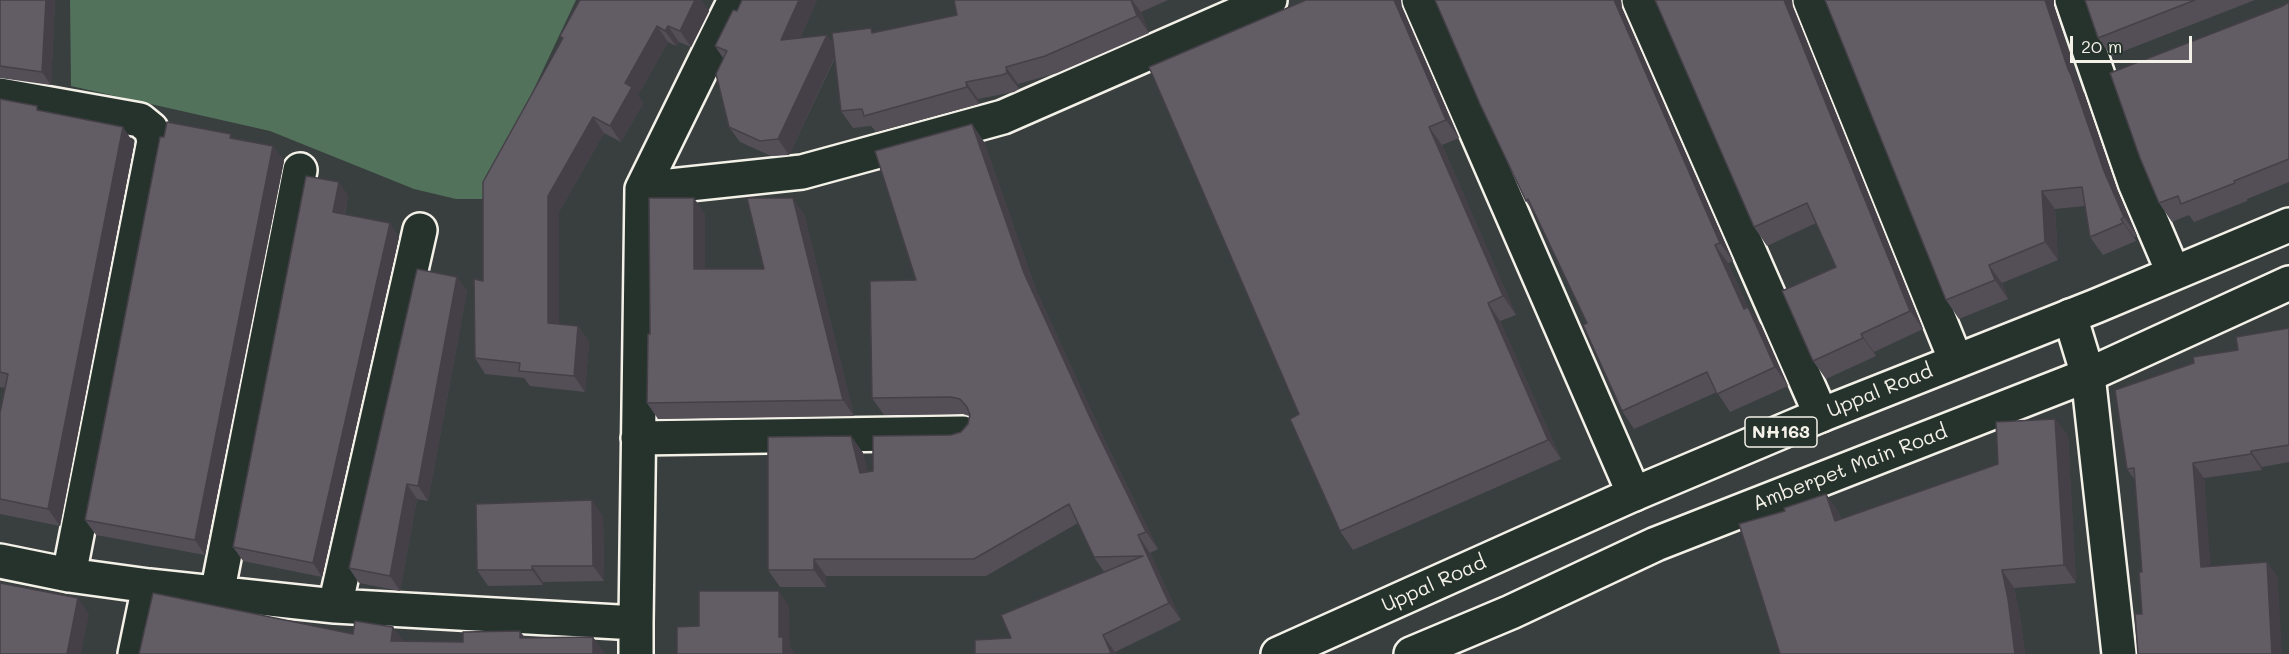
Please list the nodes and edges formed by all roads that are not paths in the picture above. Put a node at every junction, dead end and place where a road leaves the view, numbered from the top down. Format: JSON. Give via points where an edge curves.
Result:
{"nodes":[{"id":1,"x":735,"y":0,"type":"edge"},
{"id":2,"x":1270,"y":0,"type":"edge"},
{"id":3,"x":1419,"y":0,"type":"edge"},
{"id":4,"x":1638,"y":0,"type":"edge"},
{"id":5,"x":1810,"y":0,"type":"edge"},
{"id":6,"x":2072,"y":0,"type":"edge"},
{"id":7,"x":2130,"y":69,"type":"edge"},
{"id":8,"x":2098,"y":81,"type":"junction"},
{"id":9,"x":0,"y":95,"type":"edge"},
{"id":10,"x":300,"y":170,"type":"dead end"},
{"id":11,"x":642,"y":189,"type":"junction"},
{"id":12,"x":2289,"y":225,"type":"edge"},
{"id":13,"x":420,"y":230,"type":"dead end"},
{"id":14,"x":2173,"y":272,"type":"junction"},
{"id":15,"x":2289,"y":283,"type":"edge"},
{"id":16,"x":2070,"y":316,"type":"junction"},
{"id":17,"x":1956,"y":361,"type":"junction"},
{"id":18,"x":2088,"y":375,"type":"junction"},
{"id":19,"x":1821,"y":415,"type":"junction"},
{"id":20,"x":963,"y":433,"type":"edge"},
{"id":21,"x":638,"y":438,"type":"junction"},
{"id":22,"x":1634,"y":494,"type":"junction"},
{"id":23,"x":0,"y":561,"type":"edge"},
{"id":24,"x":69,"y":575,"type":"junction"},
{"id":25,"x":149,"y":586,"type":"junction"},
{"id":26,"x":217,"y":594,"type":"junction"},
{"id":27,"x":335,"y":606,"type":"junction"},
{"id":28,"x":636,"y":638,"type":"edge"},
{"id":29,"x":135,"y":654,"type":"edge"},
{"id":30,"x":1278,"y":654,"type":"edge"},
{"id":31,"x":1411,"y":654,"type":"edge"},
{"id":32,"x":2119,"y":654,"type":"edge"}],
"edges":[{"from":1,"to":11,"type":"main road"},
{"from":2,"to":11,"type":"main road","via":[[1003,117],[802,172]]},
{"from":3,"to":22,"type":"main road"},
{"from":4,"to":19,"type":"main road"},
{"from":5,"to":17,"type":"main road"},
{"from":6,"to":8,"type":"main road"},
{"from":7,"to":8,"type":"main road"},
{"from":8,"to":14,"type":"main road","via":[[2134,183]]},
{"from":9,"to":24,"type":"main road","via":[[140,120],[151,129],[154,141]]},
{"from":10,"to":26,"type":"main road"},
{"from":11,"to":21,"type":"main road"},
{"from":12,"to":14,"type":"main road","name":"Uppal Road","number":"NH163"},
{"from":13,"to":27,"type":"main road"},
{"from":14,"to":16,"type":"main road","name":"Uppal Road","number":"NH163"},
{"from":15,"to":18,"type":"main road","name":"Amberpet Main Road"},
{"from":16,"to":17,"type":"main road","name":"Uppal Road","number":"NH163"},
{"from":16,"to":18,"type":"main road"},
{"from":17,"to":19,"type":"main road","name":"Uppal Road","number":"NH163"},
{"from":18,"to":31,"type":"main road","name":"Amberpet Main Road","via":[[1656,544]]},
{"from":18,"to":32,"type":"main road"},
{"from":19,"to":22,"type":"main road","name":"Uppal Road","number":"NH163"},
{"from":20,"to":21,"type":"main road"},
{"from":21,"to":28,"type":"main road"},
{"from":22,"to":30,"type":"main road","name":"Uppal Road","number":"NH163"},
{"from":23,"to":24,"type":"main road"},
{"from":24,"to":25,"type":"main road"},
{"from":25,"to":26,"type":"main road"},
{"from":25,"to":29,"type":"main road"},
{"from":26,"to":27,"type":"main road"},
{"from":27,"to":28,"type":"main road"}]}
